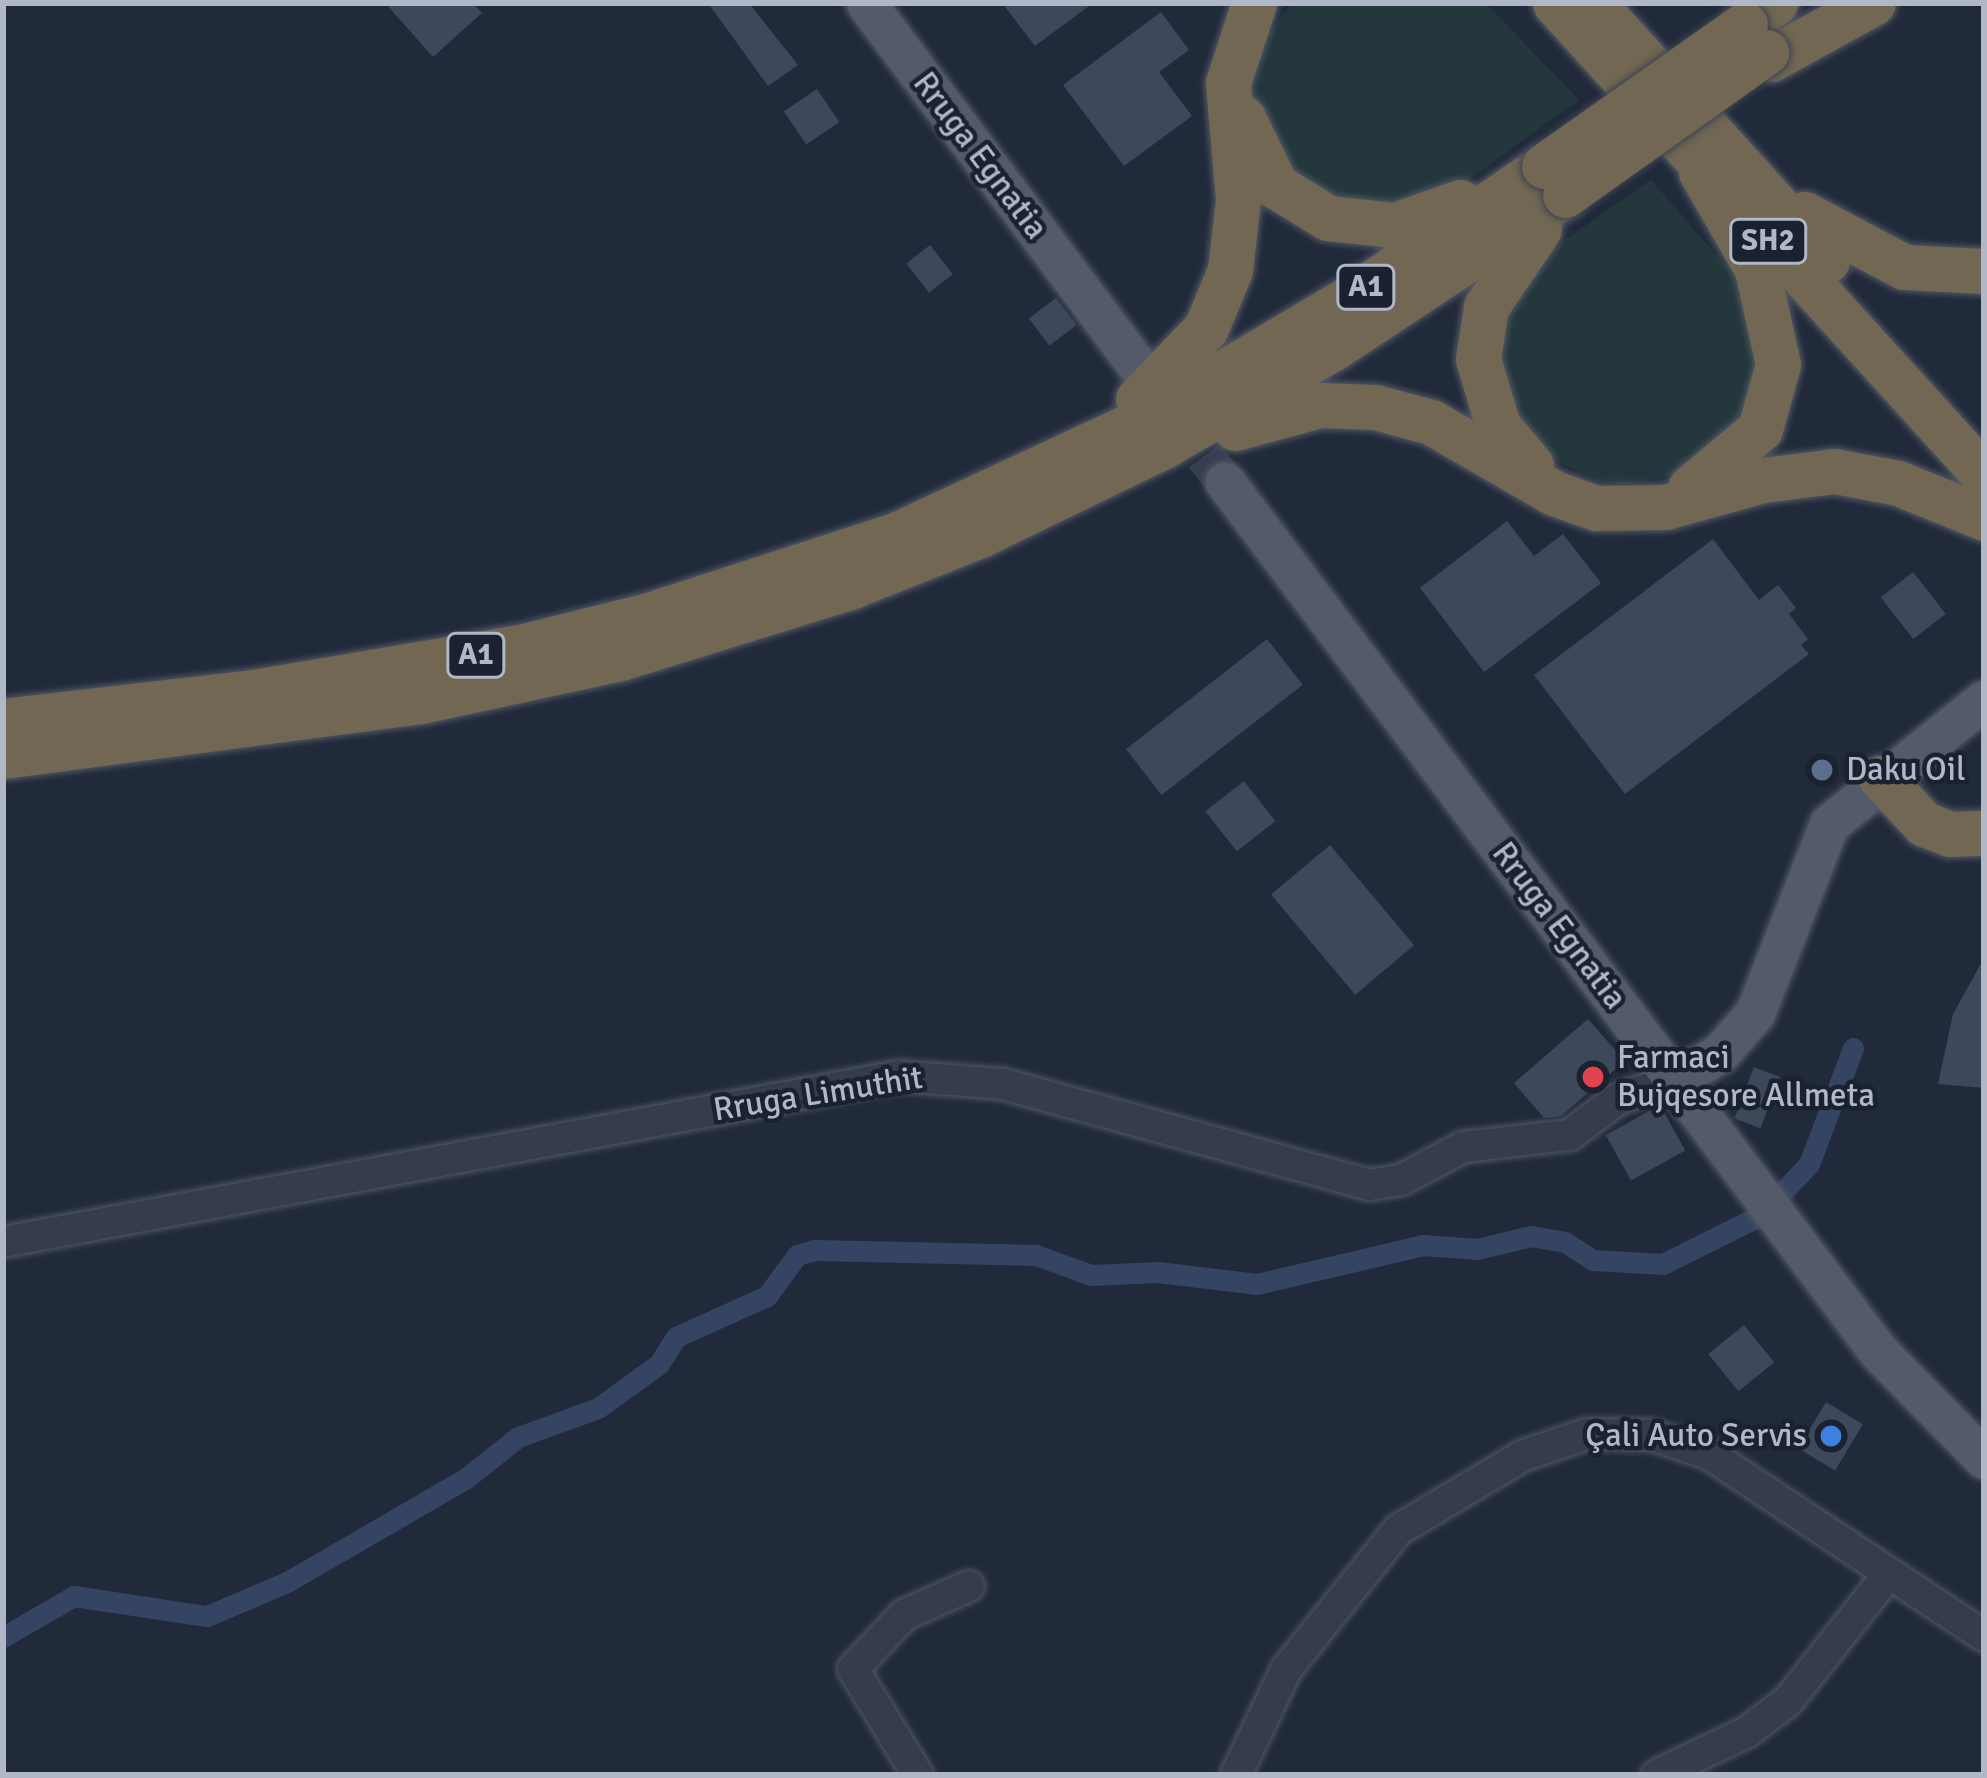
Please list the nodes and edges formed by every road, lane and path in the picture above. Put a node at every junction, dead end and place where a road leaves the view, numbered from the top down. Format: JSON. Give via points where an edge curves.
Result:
{"nodes":[{"id":1,"x":866,"y":3,"type":"edge"},
{"id":2,"x":1253,"y":3,"type":"edge"},
{"id":3,"x":1271,"y":3,"type":"edge"},
{"id":4,"x":1526,"y":3,"type":"edge"},
{"id":5,"x":1555,"y":3,"type":"edge"},
{"id":6,"x":1593,"y":3,"type":"edge"},
{"id":7,"x":1615,"y":3,"type":"edge"},
{"id":8,"x":1834,"y":3,"type":"edge"},
{"id":9,"x":1873,"y":3,"type":"edge"},
{"id":10,"x":1758,"y":26,"type":"edge"},
{"id":11,"x":1641,"y":95,"type":"junction"},
{"id":12,"x":1701,"y":172,"type":"junction"},
{"id":13,"x":1553,"y":179,"type":"junction"},
{"id":14,"x":1764,"y":189,"type":"junction"},
{"id":15,"x":1984,"y":271,"type":"edge"},
{"id":16,"x":1137,"y":365,"type":"dead end"},
{"id":17,"x":1984,"y":438,"type":"edge"},
{"id":18,"x":1984,"y":475,"type":"edge"},
{"id":19,"x":1225,"y":482,"type":"tunnel mouth"},
{"id":20,"x":1984,"y":518,"type":"edge"},
{"id":21,"x":840,"y":572,"type":"junction"},
{"id":22,"x":777,"y":593,"type":"junction"},
{"id":23,"x":1984,"y":700,"type":"edge"},
{"id":24,"x":3,"y":704,"type":"edge"},
{"id":25,"x":3,"y":721,"type":"edge"},
{"id":26,"x":3,"y":755,"type":"edge"},
{"id":27,"x":1881,"y":778,"type":"junction"},
{"id":28,"x":1984,"y":833,"type":"edge"},
{"id":29,"x":1676,"y":1079,"type":"junction"},
{"id":30,"x":3,"y":1242,"type":"edge"},
{"id":31,"x":1984,"y":1459,"type":"edge"},
{"id":32,"x":1888,"y":1575,"type":"junction"},
{"id":33,"x":969,"y":1586,"type":"dead end"},
{"id":34,"x":1984,"y":1636,"type":"edge"},
{"id":35,"x":918,"y":1775,"type":"edge"},
{"id":36,"x":1236,"y":1775,"type":"edge"},
{"id":37,"x":1657,"y":1775,"type":"edge"}],
"edges":[{"from":1,"to":16,"type":"main road","name":"Rruga Egnatia"},
{"from":2,"to":21,"type":"highway","via":[[1228,82],[1236,246],[1214,314],[1181,362],[1150,392]]},
{"from":3,"to":13,"type":"highway","via":[[1242,57],[1240,105],[1264,169],[1308,209],[1352,225],[1419,221]]},
{"from":4,"to":11,"type":"highway"},
{"from":5,"to":11,"type":"highway","number":"SH2"},
{"from":6,"to":11,"type":"highway","number":"SH2"},
{"from":7,"to":11,"type":"highway"},
{"from":8,"to":10,"type":"highway"},
{"from":9,"to":10,"type":"highway"},
{"from":10,"to":11,"type":"highway","bridge":true},
{"from":11,"to":12,"type":"highway","number":"SH2"},
{"from":11,"to":13,"type":"highway","number":"A1","bridge":true},
{"from":11,"to":14,"type":"highway","number":"SH2"},
{"from":12,"to":13,"type":"highway","via":[[1757,269],[1778,364],[1773,398],[1739,454],[1666,496],[1614,500],[1558,482],[1514,448],[1487,403],[1478,359],[1486,307]]},
{"from":12,"to":18,"type":"highway","number":"SH2"},
{"from":13,"to":21,"type":"highway","number":"A1","via":[[1145,419]]},
{"from":14,"to":15,"type":"highway","via":[[1891,262],[1930,274]]},
{"from":14,"to":17,"type":"highway","number":"SH2"},
{"from":19,"to":29,"type":"main road","name":"Rruga Egnatia"},
{"from":20,"to":21,"type":"highway","via":[[1898,483],[1834,471],[1762,480],[1665,507],[1597,508],[1554,493],[1431,422],[1375,406],[1320,405],[1235,428],[1065,514]]},
{"from":21,"to":22,"type":"highway","number":"A1"},
{"from":22,"to":24,"type":"highway"},
{"from":22,"to":25,"type":"highway","number":"A1","via":[[414,667]]},
{"from":22,"to":26,"type":"highway","number":"A1","via":[[620,658],[470,691]]},
{"from":23,"to":27,"type":"main road"},
{"from":27,"to":28,"type":"highway","via":[[1924,824],[1950,834]]},
{"from":27,"to":29,"type":"main road","via":[[1818,839],[1755,1013],[1720,1053]]},
{"from":29,"to":30,"type":"street","name":"Rruga Limuthit","via":[[1618,1100],[1570,1136],[1463,1147],[1401,1180],[1369,1185],[1003,1084],[899,1076]]},
{"from":29,"to":31,"type":"main road","name":"Rruga Egnatia","via":[[1905,1385]]},
{"from":32,"to":34,"type":"street"},
{"from":32,"to":36,"type":"street","via":[[1709,1454],[1652,1435],[1555,1442],[1429,1508],[1372,1556],[1286,1670]]},
{"from":32,"to":37,"type":"street","via":[[1788,1701],[1747,1732]]},
{"from":33,"to":35,"type":"street","via":[[904,1615],[854,1669]]}]}
